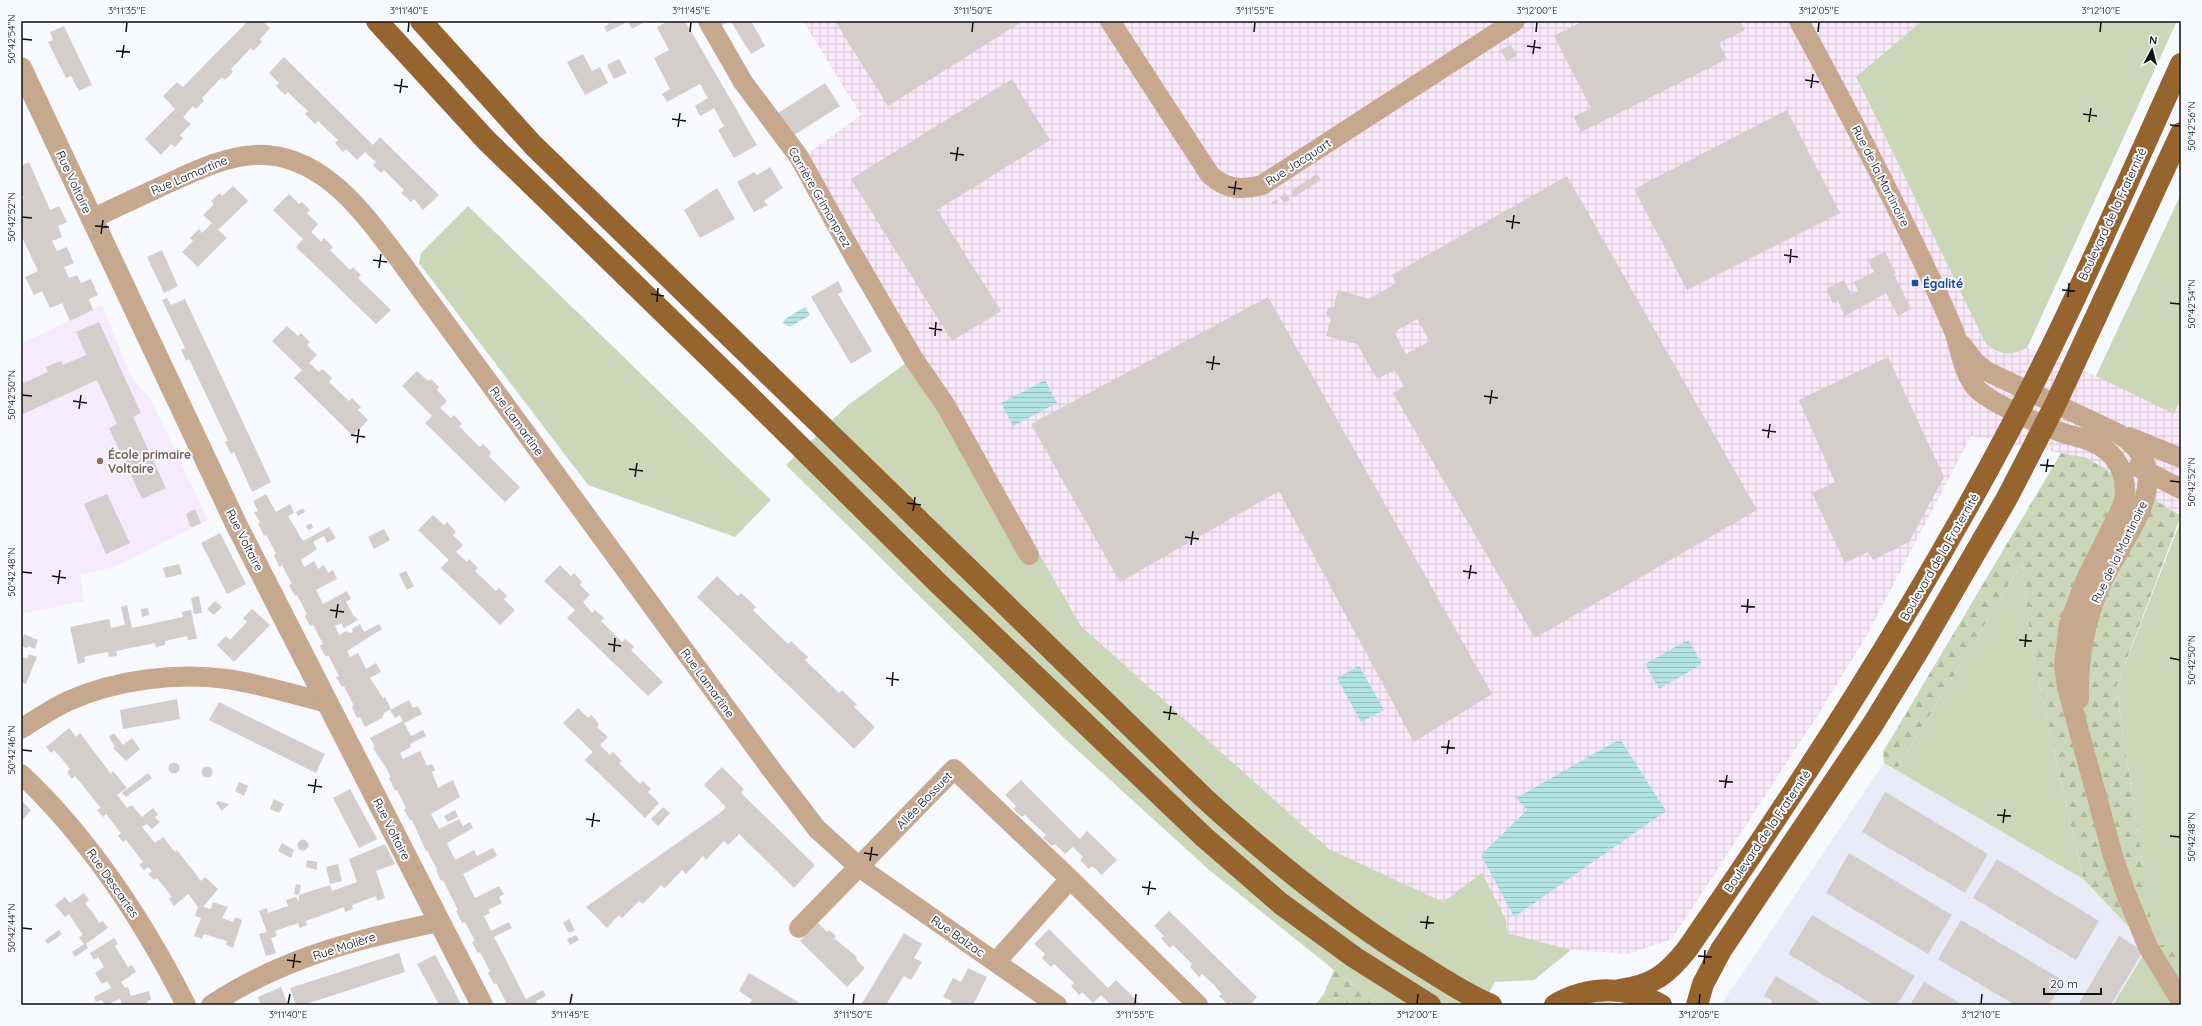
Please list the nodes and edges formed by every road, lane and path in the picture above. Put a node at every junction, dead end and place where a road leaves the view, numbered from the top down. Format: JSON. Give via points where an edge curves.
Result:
{"nodes":[{"id":1,"x":377,"y":21,"type":"edge"},
{"id":2,"x":422,"y":21,"type":"edge"},
{"id":3,"x":708,"y":21,"type":"edge"},
{"id":4,"x":1110,"y":21,"type":"edge"},
{"id":5,"x":1515,"y":21,"type":"edge"},
{"id":6,"x":1799,"y":21,"type":"edge"},
{"id":7,"x":2181,"y":64,"type":"edge"},
{"id":8,"x":21,"y":68,"type":"edge"},
{"id":9,"x":2181,"y":133,"type":"edge"},
{"id":10,"x":92,"y":219,"type":"junction"},
{"id":11,"x":1955,"y":335,"type":"junction"},
{"id":12,"x":2030,"y":390,"type":"junction"},
{"id":13,"x":2056,"y":403,"type":"junction"},
{"id":14,"x":2019,"y":412,"type":"junction"},
{"id":15,"x":2045,"y":425,"type":"junction"},
{"id":16,"x":2119,"y":434,"type":"junction"},
{"id":17,"x":2104,"y":448,"type":"junction"},
{"id":18,"x":2181,"y":458,"type":"edge"},
{"id":19,"x":2148,"y":473,"type":"junction"},
{"id":20,"x":2181,"y":489,"type":"edge"},
{"id":21,"x":1030,"y":555,"type":"dead end"},
{"id":22,"x":328,"y":703,"type":"junction"},
{"id":23,"x":21,"y":729,"type":"edge"},
{"id":24,"x":2086,"y":756,"type":"junction"},
{"id":25,"x":21,"y":774,"type":"edge"},
{"id":26,"x":859,"y":867,"type":"junction"},
{"id":27,"x":1070,"y":879,"type":"junction"},
{"id":28,"x":439,"y":922,"type":"junction"},
{"id":29,"x":799,"y":928,"type":"dead end"},
{"id":30,"x":996,"y":962,"type":"junction"},
{"id":31,"x":1620,"y":990,"type":"junction"},
{"id":32,"x":2181,"y":1001,"type":"edge"},
{"id":33,"x":1189,"y":1002,"type":"edge"},
{"id":34,"x":186,"y":1005,"type":"edge"},
{"id":35,"x":211,"y":1005,"type":"edge"},
{"id":36,"x":482,"y":1005,"type":"edge"},
{"id":37,"x":1057,"y":1005,"type":"edge"},
{"id":38,"x":1430,"y":1005,"type":"edge"},
{"id":39,"x":1491,"y":1005,"type":"edge"},
{"id":40,"x":1556,"y":1005,"type":"edge"},
{"id":41,"x":1662,"y":1005,"type":"edge"},
{"id":42,"x":1697,"y":1005,"type":"edge"}],
"edges":[{"from":1,"to":38,"type":"main road","via":[[486,140],[738,384],[940,585],[1204,837],[1280,903],[1354,957]]},
{"from":2,"to":39,"type":"main road","via":[[533,145],[1204,797],[1280,864],[1364,929],[1461,990]]},
{"from":3,"to":21,"type":"street","name":"Carrière Grimonprez","via":[[743,82],[799,157],[913,358],[946,406]]},
{"from":4,"to":5,"type":"street","name":"Rue Jacquart","via":[[1210,175],[1220,184],[1246,188],[1262,185]]},
{"from":6,"to":11,"type":"street","name":"Rue de la Martinoire","via":[[1907,228]]},
{"from":7,"to":12,"type":"main road","name":"Boulevard de la Fraternité"},
{"from":8,"to":10,"type":"street","name":"Rue Voltaire"},
{"from":9,"to":13,"type":"main road"},
{"from":10,"to":22,"type":"street","name":"Rue Voltaire","via":[[207,465]]},
{"from":10,"to":26,"type":"street","name":"Rue Lamartine","via":[[210,164],[242,155],[263,155],[294,161],[333,184],[398,258],[802,811]]},
{"from":11,"to":12,"type":"street","name":"Rue de la Martinoire","via":[[1971,358],[1981,367]]},
{"from":11,"to":14,"type":"street","name":"Rue de la Martinoire","via":[[1965,369],[1976,388],[1991,400]]},
{"from":12,"to":13,"type":"street","name":"Rue de la Martinoire"},
{"from":12,"to":14,"type":"main road","name":"Boulevard de la Fraternité"},
{"from":13,"to":15,"type":"main road"},
{"from":13,"to":16,"type":"street","name":"Rue de la Martinoire"},
{"from":14,"to":15,"type":"street","name":"Rue de la Martinoire"},
{"from":14,"to":31,"type":"main road","name":"Boulevard de la Fraternité","via":[[1904,620],[1708,920],[1666,973],[1652,983]]},
{"from":15,"to":17,"type":"street","name":"Rue de la Martinoire"},
{"from":15,"to":42,"type":"main road","via":[[2007,498],[1873,724],[1721,950],[1703,984]]},
{"from":16,"to":18,"type":"street"},
{"from":16,"to":19,"type":"street","name":"Rue de la Martinoire","via":[[2139,449],[2145,459]]},
{"from":17,"to":19,"type":"street"},
{"from":17,"to":24,"type":"street","name":"Rue de la Martinoire","via":[[2113,456],[2120,468],[2125,498],[2121,512],[2077,601],[2065,644],[2067,687]]},
{"from":19,"to":20,"type":"street"},
{"from":19,"to":24,"type":"street","name":"Rue de la Martinoire","via":[[2148,486],[2142,507],[2099,589],[2086,626],[2079,683],[2081,725]]},
{"from":22,"to":23,"type":"street","via":[[227,679],[157,679],[92,692],[68,701]]},
{"from":22,"to":28,"type":"street","name":"Rue Voltaire"},
{"from":24,"to":32,"type":"street","name":"Rue de la Martinoire","via":[[2113,856],[2136,920],[2148,947]]},
{"from":25,"to":34,"type":"street","name":"Rue Descartes","via":[[61,815],[109,875],[146,931]]},
{"from":26,"to":27,"type":"street","name":"Allée Bossuet","via":[[954,769]]},
{"from":26,"to":29,"type":"street","name":"Allée Bossuet"},
{"from":26,"to":30,"type":"street","name":"Rue Balzac"},
{"from":27,"to":30,"type":"street"},
{"from":27,"to":33,"type":"street","name":"Allée Bossuet"},
{"from":28,"to":35,"type":"street","name":"Rue Molière","via":[[363,938],[325,951],[257,978]]},
{"from":28,"to":36,"type":"street","name":"Rue Voltaire"},
{"from":30,"to":37,"type":"street","name":"Rue Balzac"},
{"from":31,"to":40,"type":"main road","via":[[1577,994]]},
{"from":31,"to":41,"type":"main road","via":[[1635,993]]}]}
